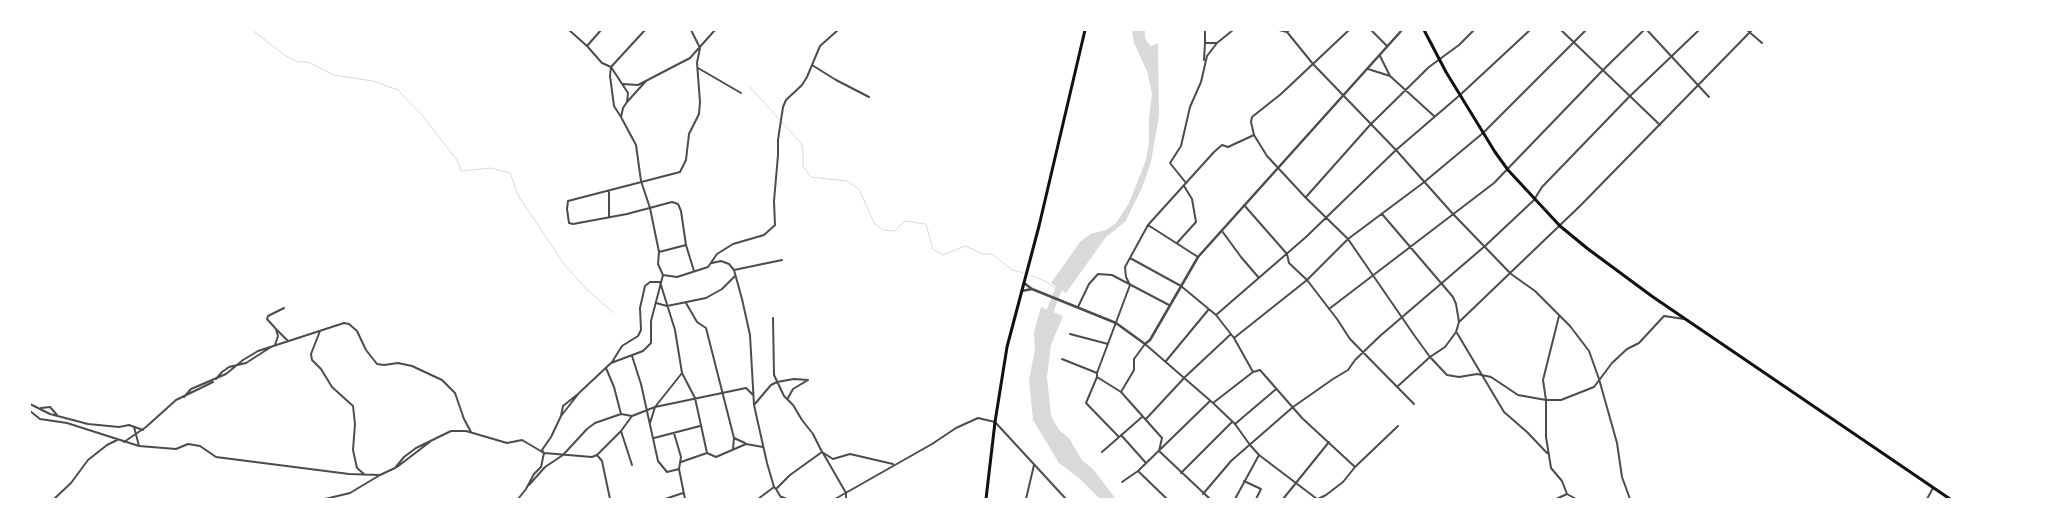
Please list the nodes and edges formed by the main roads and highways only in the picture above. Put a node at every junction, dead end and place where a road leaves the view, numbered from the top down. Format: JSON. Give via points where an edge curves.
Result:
{"nodes":[{"id":1,"x":1085,"y":30,"type":"edge"},
{"id":2,"x":1424,"y":30,"type":"edge"},
{"id":3,"x":986,"y":499,"type":"edge"},
{"id":4,"x":1950,"y":499,"type":"edge"}],
"edges":[{"from":1,"to":3,"type":"main road","via":[[1007,347]]},
{"from":2,"to":4,"type":"main road","via":[[1460,95],[1508,170],[1560,226],[1588,250],[1686,319]]}]}
